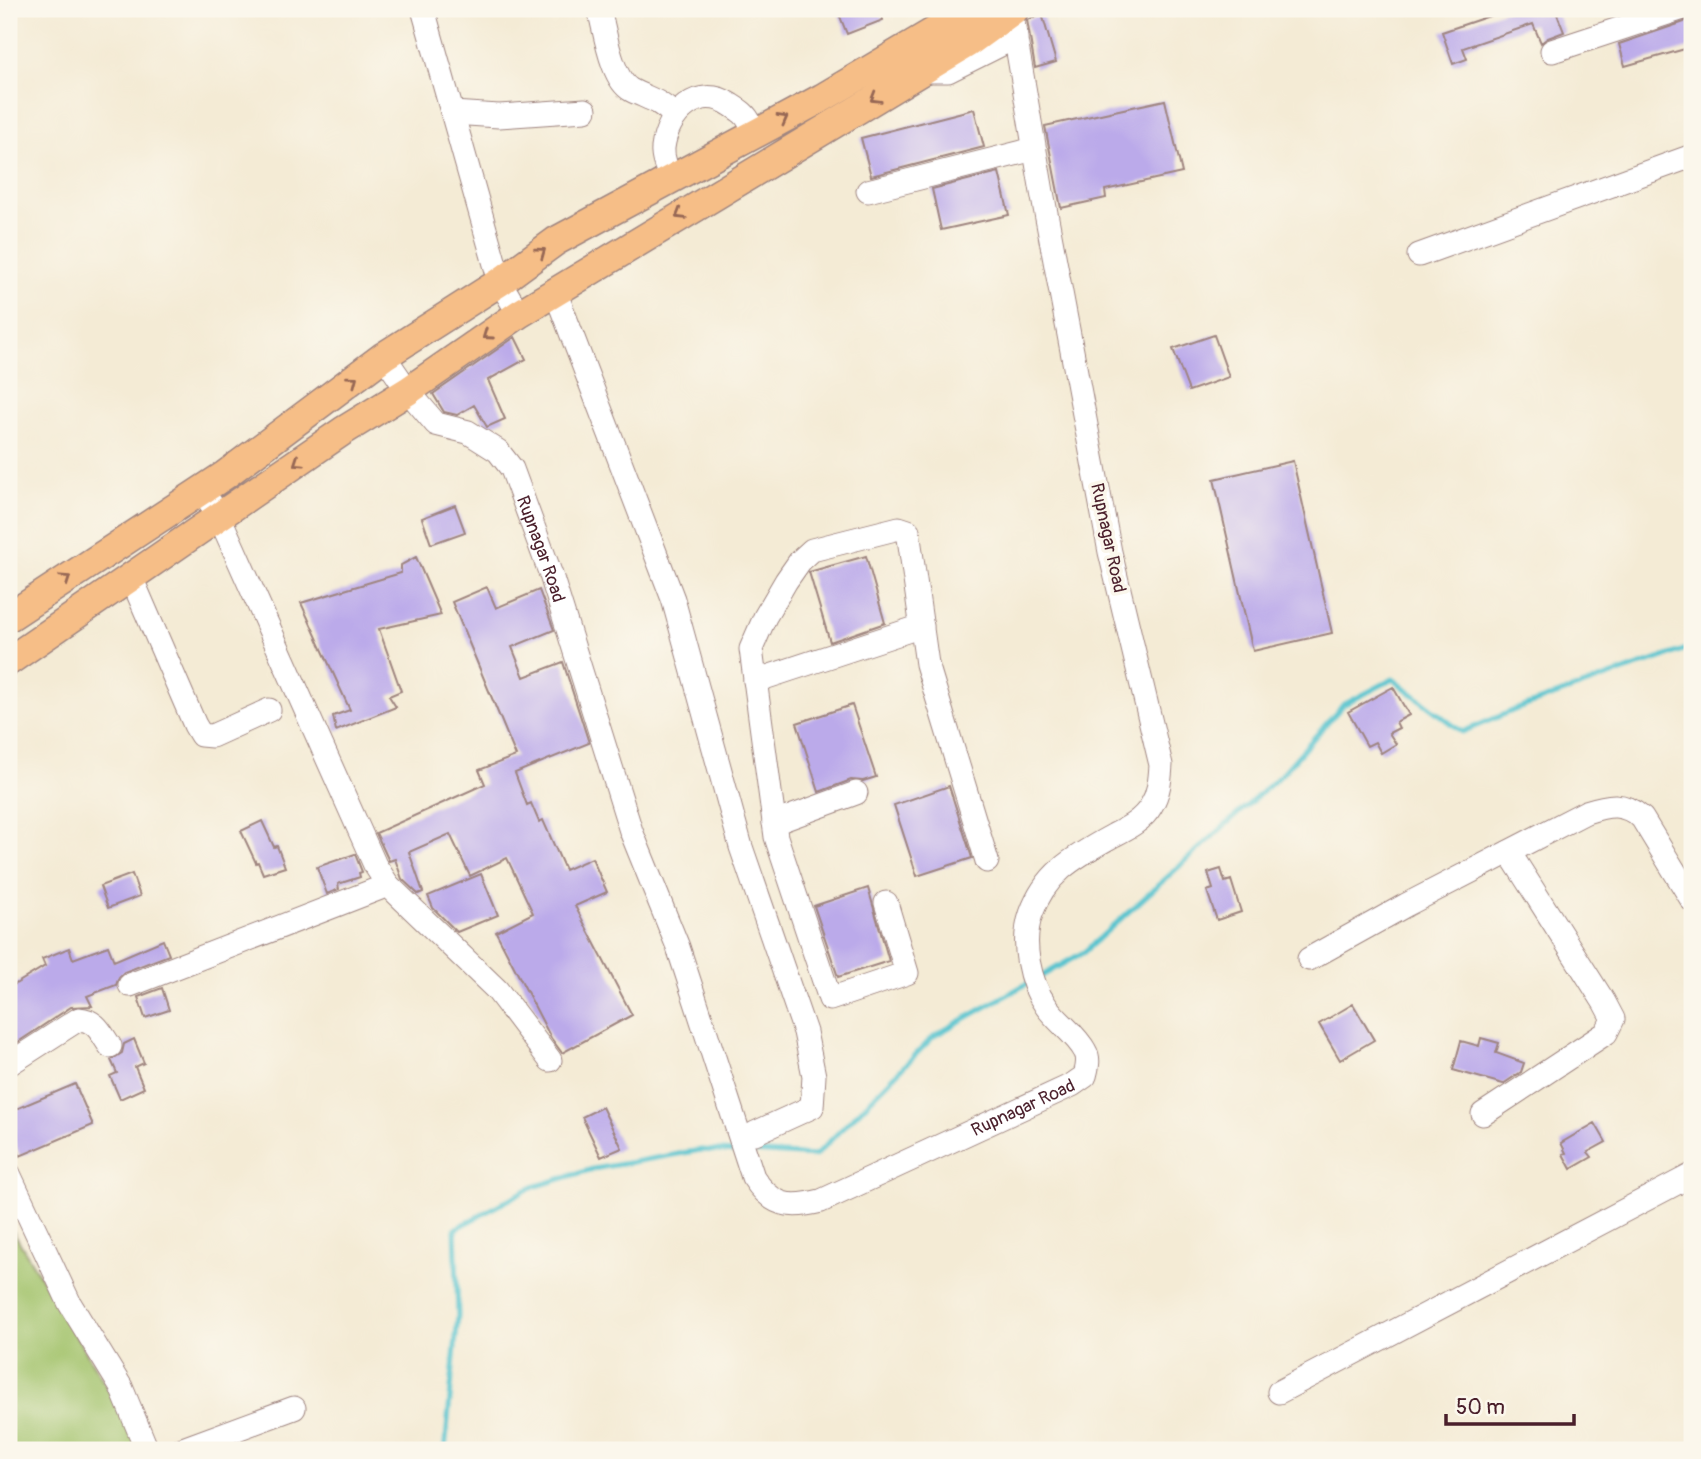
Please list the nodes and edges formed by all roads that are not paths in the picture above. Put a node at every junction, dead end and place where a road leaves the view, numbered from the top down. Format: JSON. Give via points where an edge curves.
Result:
{"nodes":[{"id":1,"x":423,"y":9,"type":"edge"},
{"id":2,"x":599,"y":9,"type":"edge"},
{"id":3,"x":972,"y":9,"type":"edge"},
{"id":4,"x":1680,"y":9,"type":"edge"},
{"id":5,"x":1014,"y":19,"type":"edge"},
{"id":6,"x":1552,"y":51,"type":"dead end"},
{"id":7,"x":585,"y":110,"type":"dead end"},
{"id":8,"x":452,"y":113,"type":"junction"},
{"id":9,"x":674,"y":115,"type":"junction"},
{"id":10,"x":750,"y":123,"type":"dead end"},
{"id":11,"x":1034,"y":149,"type":"junction"},
{"id":12,"x":1692,"y":156,"type":"edge"},
{"id":13,"x":672,"y":179,"type":"junction"},
{"id":14,"x":868,"y":191,"type":"dead end"},
{"id":15,"x":1419,"y":256,"type":"dead end"},
{"id":16,"x":500,"y":282,"type":"junction"},
{"id":17,"x":555,"y":291,"type":"junction"},
{"id":18,"x":519,"y":314,"type":"junction"},
{"id":19,"x":384,"y":356,"type":"junction"},
{"id":20,"x":408,"y":390,"type":"junction"},
{"id":21,"x":202,"y":490,"type":"junction"},
{"id":22,"x":219,"y":516,"type":"junction"},
{"id":23,"x":131,"y":577,"type":"junction"},
{"id":24,"x":9,"y":617,"type":"edge"},
{"id":25,"x":922,"y":626,"type":"junction"},
{"id":26,"x":9,"y":661,"type":"edge"},
{"id":27,"x":755,"y":681,"type":"junction"},
{"id":28,"x":269,"y":710,"type":"dead end"},
{"id":29,"x":856,"y":793,"type":"dead end"},
{"id":30,"x":775,"y":830,"type":"junction"},
{"id":31,"x":741,"y":847,"type":"junction"},
{"id":32,"x":1509,"y":852,"type":"junction"},
{"id":33,"x":987,"y":860,"type":"dead end"},
{"id":34,"x":388,"y":885,"type":"junction"},
{"id":35,"x":1692,"y":900,"type":"edge"},
{"id":36,"x":886,"y":903,"type":"dead end"},
{"id":37,"x":1309,"y":959,"type":"dead end"},
{"id":38,"x":130,"y":985,"type":"dead end"},
{"id":39,"x":110,"y":1046,"type":"dead end"},
{"id":40,"x":550,"y":1060,"type":"dead end"},
{"id":41,"x":9,"y":1064,"type":"edge"},
{"id":42,"x":1483,"y":1115,"type":"dead end"},
{"id":43,"x":748,"y":1137,"type":"junction"},
{"id":44,"x":9,"y":1174,"type":"edge"},
{"id":45,"x":1692,"y":1175,"type":"edge"},
{"id":46,"x":1279,"y":1392,"type":"dead end"},
{"id":47,"x":294,"y":1408,"type":"dead end"},
{"id":48,"x":147,"y":1450,"type":"edge"},
{"id":49,"x":180,"y":1450,"type":"edge"}],
"edges":[{"from":1,"to":8,"type":"street"},
{"from":2,"to":9,"type":"street","via":[[622,82]]},
{"from":13,"to":3,"type":"main road","one_way":true},
{"from":4,"to":6,"type":"street"},
{"from":5,"to":11,"type":"street","name":"Rupnagar Road"},
{"from":5,"to":17,"type":"main road","one_way":true},
{"from":7,"to":8,"type":"street","via":[[499,116]]},
{"from":8,"to":16,"type":"street"},
{"from":9,"to":10,"type":"street","via":[[685,104],[714,97],[744,114]]},
{"from":9,"to":13,"type":"street","via":[[663,148]]},
{"from":11,"to":14,"type":"street"},
{"from":11,"to":43,"type":"street","name":"Rupnagar Road","via":[[1110,552],[1161,765],[1159,788],[1150,808],[1135,824],[1075,857],[1048,881],[1031,916],[1028,946],[1035,984],[1046,1006],[1086,1051],[1089,1064],[1085,1076],[1072,1085],[821,1201],[799,1206],[779,1203],[764,1194],[749,1164]]},
{"from":12,"to":15,"type":"street"},
{"from":16,"to":13,"type":"main road","one_way":true,"via":[[556,241]]},
{"from":16,"to":18,"type":"street"},
{"from":16,"to":19,"type":"main road"},
{"from":17,"to":18,"type":"main road"},
{"from":17,"to":31,"type":"street","via":[[673,599]]},
{"from":18,"to":20,"type":"main road","one_way":true},
{"from":19,"to":20,"type":"street","name":"Rupnagar Road"},
{"from":21,"to":19,"type":"main road","one_way":true},
{"from":20,"to":22,"type":"main road","one_way":true},
{"from":20,"to":43,"type":"street","name":"Rupnagar Road","via":[[436,424],[468,432],[498,451],[512,469],[551,575],[631,831]]},
{"from":21,"to":22,"type":"street"},
{"from":24,"to":21,"type":"main road","one_way":true},
{"from":22,"to":23,"type":"main road"},
{"from":22,"to":34,"type":"street"},
{"from":23,"to":26,"type":"main road"},
{"from":23,"to":28,"type":"street","via":[[201,735],[212,736]]},
{"from":25,"to":27,"type":"street"},
{"from":25,"to":27,"type":"street","via":[[908,531],[899,528],[812,550],[786,581],[751,649]]},
{"from":25,"to":33,"type":"street","via":[[927,664]]},
{"from":27,"to":30,"type":"street"},
{"from":29,"to":30,"type":"street"},
{"from":30,"to":31,"type":"street"},
{"from":30,"to":36,"type":"street","via":[[830,999],[906,973]]},
{"from":31,"to":43,"type":"street","via":[[805,1032],[814,1076],[812,1107]]},
{"from":32,"to":35,"type":"street","via":[[1586,813],[1619,804],[1642,818]]},
{"from":32,"to":37,"type":"street"},
{"from":32,"to":42,"type":"street","via":[[1613,1019],[1606,1033]]},
{"from":34,"to":38,"type":"street"},
{"from":34,"to":40,"type":"street","via":[[497,990]]},
{"from":39,"to":41,"type":"street","via":[[96,1025],[79,1019]]},
{"from":44,"to":48,"type":"street","via":[[70,1304],[121,1387]]},
{"from":45,"to":46,"type":"street"},
{"from":47,"to":49,"type":"street"}]}
